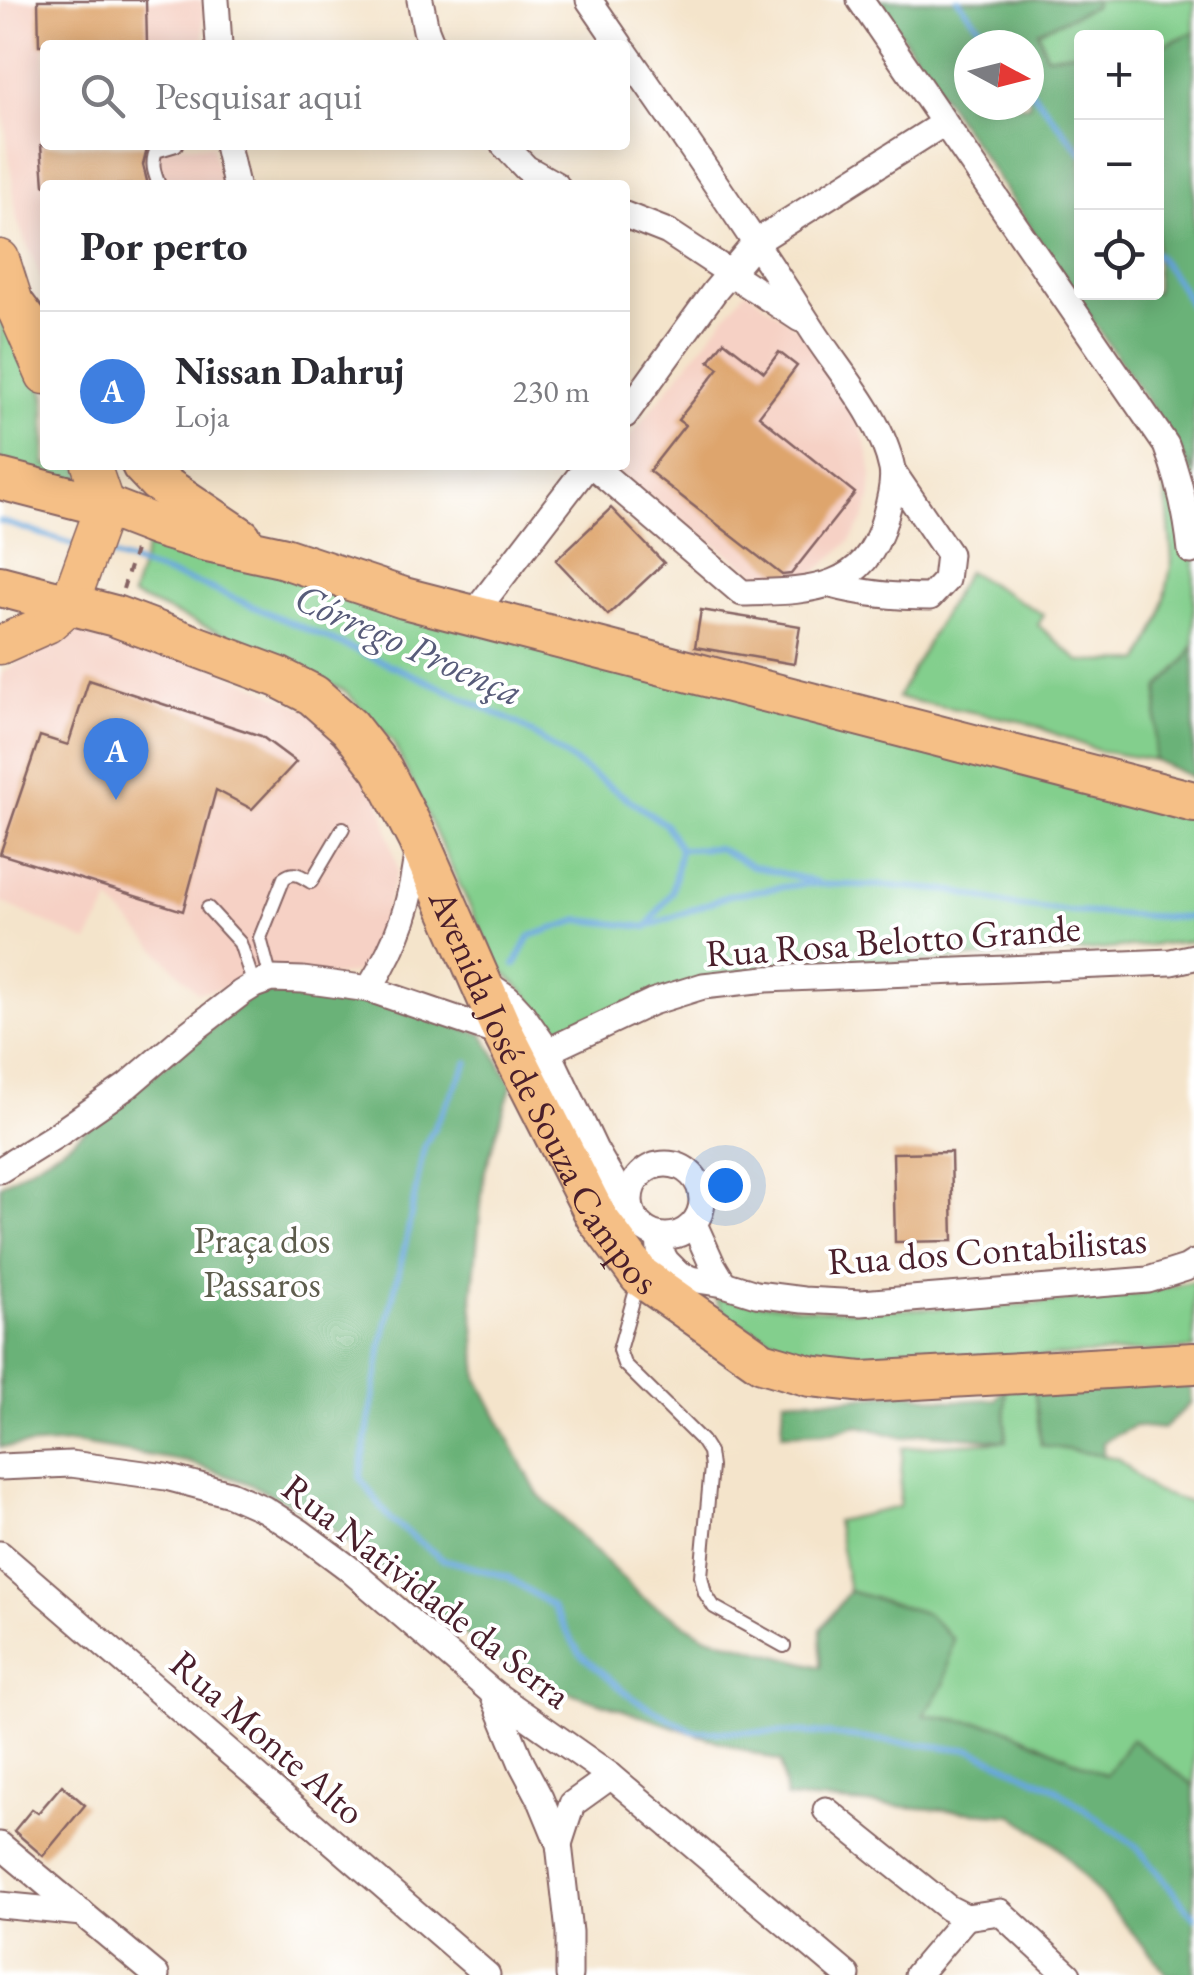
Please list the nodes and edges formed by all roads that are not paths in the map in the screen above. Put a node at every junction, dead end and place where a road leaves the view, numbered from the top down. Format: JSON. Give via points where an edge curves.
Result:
{"nodes":[{"id":1,"x":216,"y":0,"type":"edge"},
{"id":2,"x":420,"y":0,"type":"edge"},
{"id":3,"x":588,"y":0,"type":"edge"},
{"id":4,"x":860,"y":0,"type":"edge"},
{"id":5,"x":219,"y":40,"type":"edge"},
{"id":6,"x":430,"y":40,"type":"edge"},
{"id":7,"x":616,"y":40,"type":"edge"},
{"id":8,"x":630,"y":59,"type":"edge"},
{"id":9,"x":944,"y":123,"type":"junction"},
{"id":10,"x":159,"y":150,"type":"edge"},
{"id":11,"x":228,"y":150,"type":"edge"},
{"id":12,"x":509,"y":150,"type":"edge"},
{"id":13,"x":156,"y":180,"type":"edge"},
{"id":14,"x":235,"y":180,"type":"edge"},
{"id":15,"x":547,"y":180,"type":"edge"},
{"id":16,"x":630,"y":218,"type":"edge"},
{"id":17,"x":756,"y":242,"type":"junction"},
{"id":18,"x":0,"y":259,"type":"edge"},
{"id":19,"x":730,"y":274,"type":"junction"},
{"id":20,"x":15,"y":306,"type":"junction"},
{"id":21,"x":809,"y":324,"type":"junction"},
{"id":22,"x":40,"y":339,"type":"edge"},
{"id":23,"x":40,"y":364,"type":"edge"},
{"id":24,"x":630,"y":407,"type":"edge"},
{"id":25,"x":92,"y":470,"type":"edge"},
{"id":26,"x":147,"y":470,"type":"edge"},
{"id":27,"x":586,"y":470,"type":"edge"},
{"id":28,"x":596,"y":470,"type":"edge"},
{"id":29,"x":893,"y":472,"type":"junction"},
{"id":30,"x":0,"y":480,"type":"edge"},
{"id":31,"x":101,"y":517,"type":"junction"},
{"id":32,"x":1190,"y":551,"type":"dead end"},
{"id":33,"x":281,"y":557,"type":"junction"},
{"id":34,"x":830,"y":585,"type":"junction"},
{"id":35,"x":0,"y":586,"type":"edge"},
{"id":36,"x":75,"y":587,"type":"junction"},
{"id":37,"x":472,"y":616,"type":"junction"},
{"id":38,"x":0,"y":645,"type":"edge"},
{"id":39,"x":1194,"y":802,"type":"edge"},
{"id":40,"x":343,"y":828,"type":"dead end"},
{"id":41,"x":418,"y":839,"type":"junction"},
{"id":42,"x":208,"y":908,"type":"dead end"},
{"id":43,"x":260,"y":938,"type":"junction"},
{"id":44,"x":240,"y":943,"type":"junction"},
{"id":45,"x":1194,"y":958,"type":"edge"},
{"id":46,"x":480,"y":980,"type":"junction"},
{"id":47,"x":263,"y":982,"type":"junction"},
{"id":48,"x":369,"y":988,"type":"junction"},
{"id":49,"x":504,"y":1035,"type":"junction"},
{"id":50,"x":548,"y":1051,"type":"junction"},
{"id":51,"x":594,"y":1150,"type":"junction"},
{"id":52,"x":0,"y":1170,"type":"edge"},
{"id":53,"x":634,"y":1182,"type":"junction"},
{"id":54,"x":631,"y":1212,"type":"junction"},
{"id":55,"x":694,"y":1224,"type":"junction"},
{"id":56,"x":659,"y":1236,"type":"junction"},
{"id":57,"x":1194,"y":1263,"type":"edge"},
{"id":58,"x":640,"y":1276,"type":"junction"},
{"id":59,"x":716,"y":1283,"type":"junction"},
{"id":60,"x":722,"y":1332,"type":"junction"},
{"id":61,"x":1194,"y":1363,"type":"edge"},
{"id":62,"x":0,"y":1466,"type":"edge"},
{"id":63,"x":0,"y":1554,"type":"edge"},
{"id":64,"x":784,"y":1646,"type":"dead end"},
{"id":65,"x":492,"y":1692,"type":"junction"},
{"id":66,"x":554,"y":1737,"type":"junction"},
{"id":67,"x":522,"y":1764,"type":"junction"},
{"id":68,"x":611,"y":1776,"type":"junction"},
{"id":69,"x":826,"y":1810,"type":"dead end"},
{"id":70,"x":559,"y":1844,"type":"junction"},
{"id":71,"x":0,"y":1845,"type":"edge"},
{"id":72,"x":0,"y":1905,"type":"edge"},
{"id":73,"x":82,"y":1913,"type":"junction"},
{"id":74,"x":966,"y":1917,"type":"junction"},
{"id":75,"x":156,"y":1975,"type":"edge"},
{"id":76,"x":487,"y":1975,"type":"edge"},
{"id":77,"x":569,"y":1975,"type":"edge"},
{"id":78,"x":847,"y":1975,"type":"edge"},
{"id":79,"x":918,"y":1975,"type":"edge"},
{"id":80,"x":1068,"y":1975,"type":"edge"}],
"edges":[{"from":1,"to":5,"type":"street"},
{"from":2,"to":6,"type":"street"},
{"from":3,"to":7,"type":"street"},
{"from":4,"to":9,"type":"street"},
{"from":8,"to":17,"type":"street"},
{"from":9,"to":17,"type":"street"},
{"from":9,"to":32,"type":"street","via":[[1166,445],[1188,512]]},
{"from":10,"to":13,"type":"lane","via":[[153,160]]},
{"from":11,"to":14,"type":"street"},
{"from":12,"to":15,"type":"street"},
{"from":16,"to":19,"type":"street","via":[[668,232]]},
{"from":17,"to":19,"type":"street"},
{"from":17,"to":21,"type":"street"},
{"from":18,"to":20,"type":"main road"},
{"from":19,"to":21,"type":"street"},
{"from":19,"to":24,"type":"street"},
{"from":20,"to":22,"type":"highway"},
{"from":20,"to":23,"type":"main road"},
{"from":21,"to":29,"type":"street","via":[[880,432]]},
{"from":25,"to":31,"type":"main road"},
{"from":26,"to":33,"type":"highway","via":[[204,515]]},
{"from":27,"to":37,"type":"street"},
{"from":28,"to":34,"type":"street","via":[[742,593]]},
{"from":29,"to":34,"type":"street","via":[[879,538],[858,568]]},
{"from":29,"to":34,"type":"street","via":[[949,554],[946,580],[930,597],[895,598]]},
{"from":30,"to":31,"type":"highway"},
{"from":31,"to":33,"type":"highway"},
{"from":31,"to":36,"type":"main road"},
{"from":33,"to":37,"type":"highway"},
{"from":35,"to":36,"type":"highway","name":"Avenida José de Souza Campos"},
{"from":36,"to":38,"type":"main road","via":[[47,624]]},
{"from":36,"to":41,"type":"highway","name":"Avenida José de Souza Campos","via":[[115,616],[312,695],[382,769]]},
{"from":37,"to":39,"type":"highway"},
{"from":40,"to":43,"type":"lane","via":[[311,882],[296,874],[284,878]]},
{"from":41,"to":46,"type":"highway","name":"Avenida José de Souza Campos"},
{"from":41,"to":48,"type":"street","via":[[401,928]]},
{"from":42,"to":44,"type":"lane"},
{"from":43,"to":44,"type":"lane"},
{"from":43,"to":47,"type":"lane"},
{"from":44,"to":47,"type":"lane"},
{"from":45,"to":50,"type":"street","name":"Rua Rosa Belotto Grande","via":[[703,986]]},
{"from":46,"to":49,"type":"highway","name":"Avenida José de Souza Campos"},
{"from":46,"to":50,"type":"street","via":[[508,998]]},
{"from":47,"to":48,"type":"street"},
{"from":47,"to":52,"type":"street","via":[[127,1086]]},
{"from":48,"to":49,"type":"street"},
{"from":49,"to":58,"type":"highway","name":"Avenida José de Souza Campos","via":[[597,1218]]},
{"from":50,"to":51,"type":"street"},
{"from":51,"to":53,"type":"street"},
{"from":51,"to":54,"type":"street"},
{"from":53,"to":54,"type":"street"},
{"from":53,"to":55,"type":"street","via":[[659,1164],[692,1174],[702,1195]]},
{"from":54,"to":56,"type":"street","name":"Rua dos Contabilistas"},
{"from":55,"to":56,"type":"street"},
{"from":55,"to":59,"type":"street"},
{"from":56,"to":59,"type":"street","name":"Rua dos Contabilistas","via":[[660,1250],[678,1273]]},
{"from":57,"to":59,"type":"street","name":"Rua dos Contabilistas","via":[[1148,1280],[861,1303],[756,1294]]},
{"from":58,"to":60,"type":"highway","name":"Avenida José de Souza Campos"},
{"from":58,"to":64,"type":"lane","via":[[618,1350],[710,1452],[705,1594],[714,1607]]},
{"from":59,"to":60,"type":"street"},
{"from":60,"to":61,"type":"highway","name":"Avenida José de Souza Campos","via":[[762,1362],[862,1382]]},
{"from":62,"to":65,"type":"street","name":"Rua Natividade da Serra","via":[[71,1464],[166,1478],[264,1509],[347,1567]]},
{"from":63,"to":76,"type":"street","name":"Rua Monte Alto"},
{"from":65,"to":66,"type":"street","name":"Rua Natividade da Serra"},
{"from":65,"to":67,"type":"street"},
{"from":66,"to":67,"type":"street"},
{"from":66,"to":68,"type":"street","name":"Rua Natividade da Serra"},
{"from":67,"to":70,"type":"street"},
{"from":68,"to":70,"type":"street","via":[[572,1804]]},
{"from":68,"to":78,"type":"street","name":"Rua Natividade da Serra"},
{"from":69,"to":74,"type":"street"},
{"from":70,"to":77,"type":"street"},
{"from":71,"to":73,"type":"street"},
{"from":72,"to":73,"type":"street"},
{"from":73,"to":75,"type":"street"},
{"from":74,"to":79,"type":"street"},
{"from":74,"to":80,"type":"street","via":[[1000,1912]]}]}
